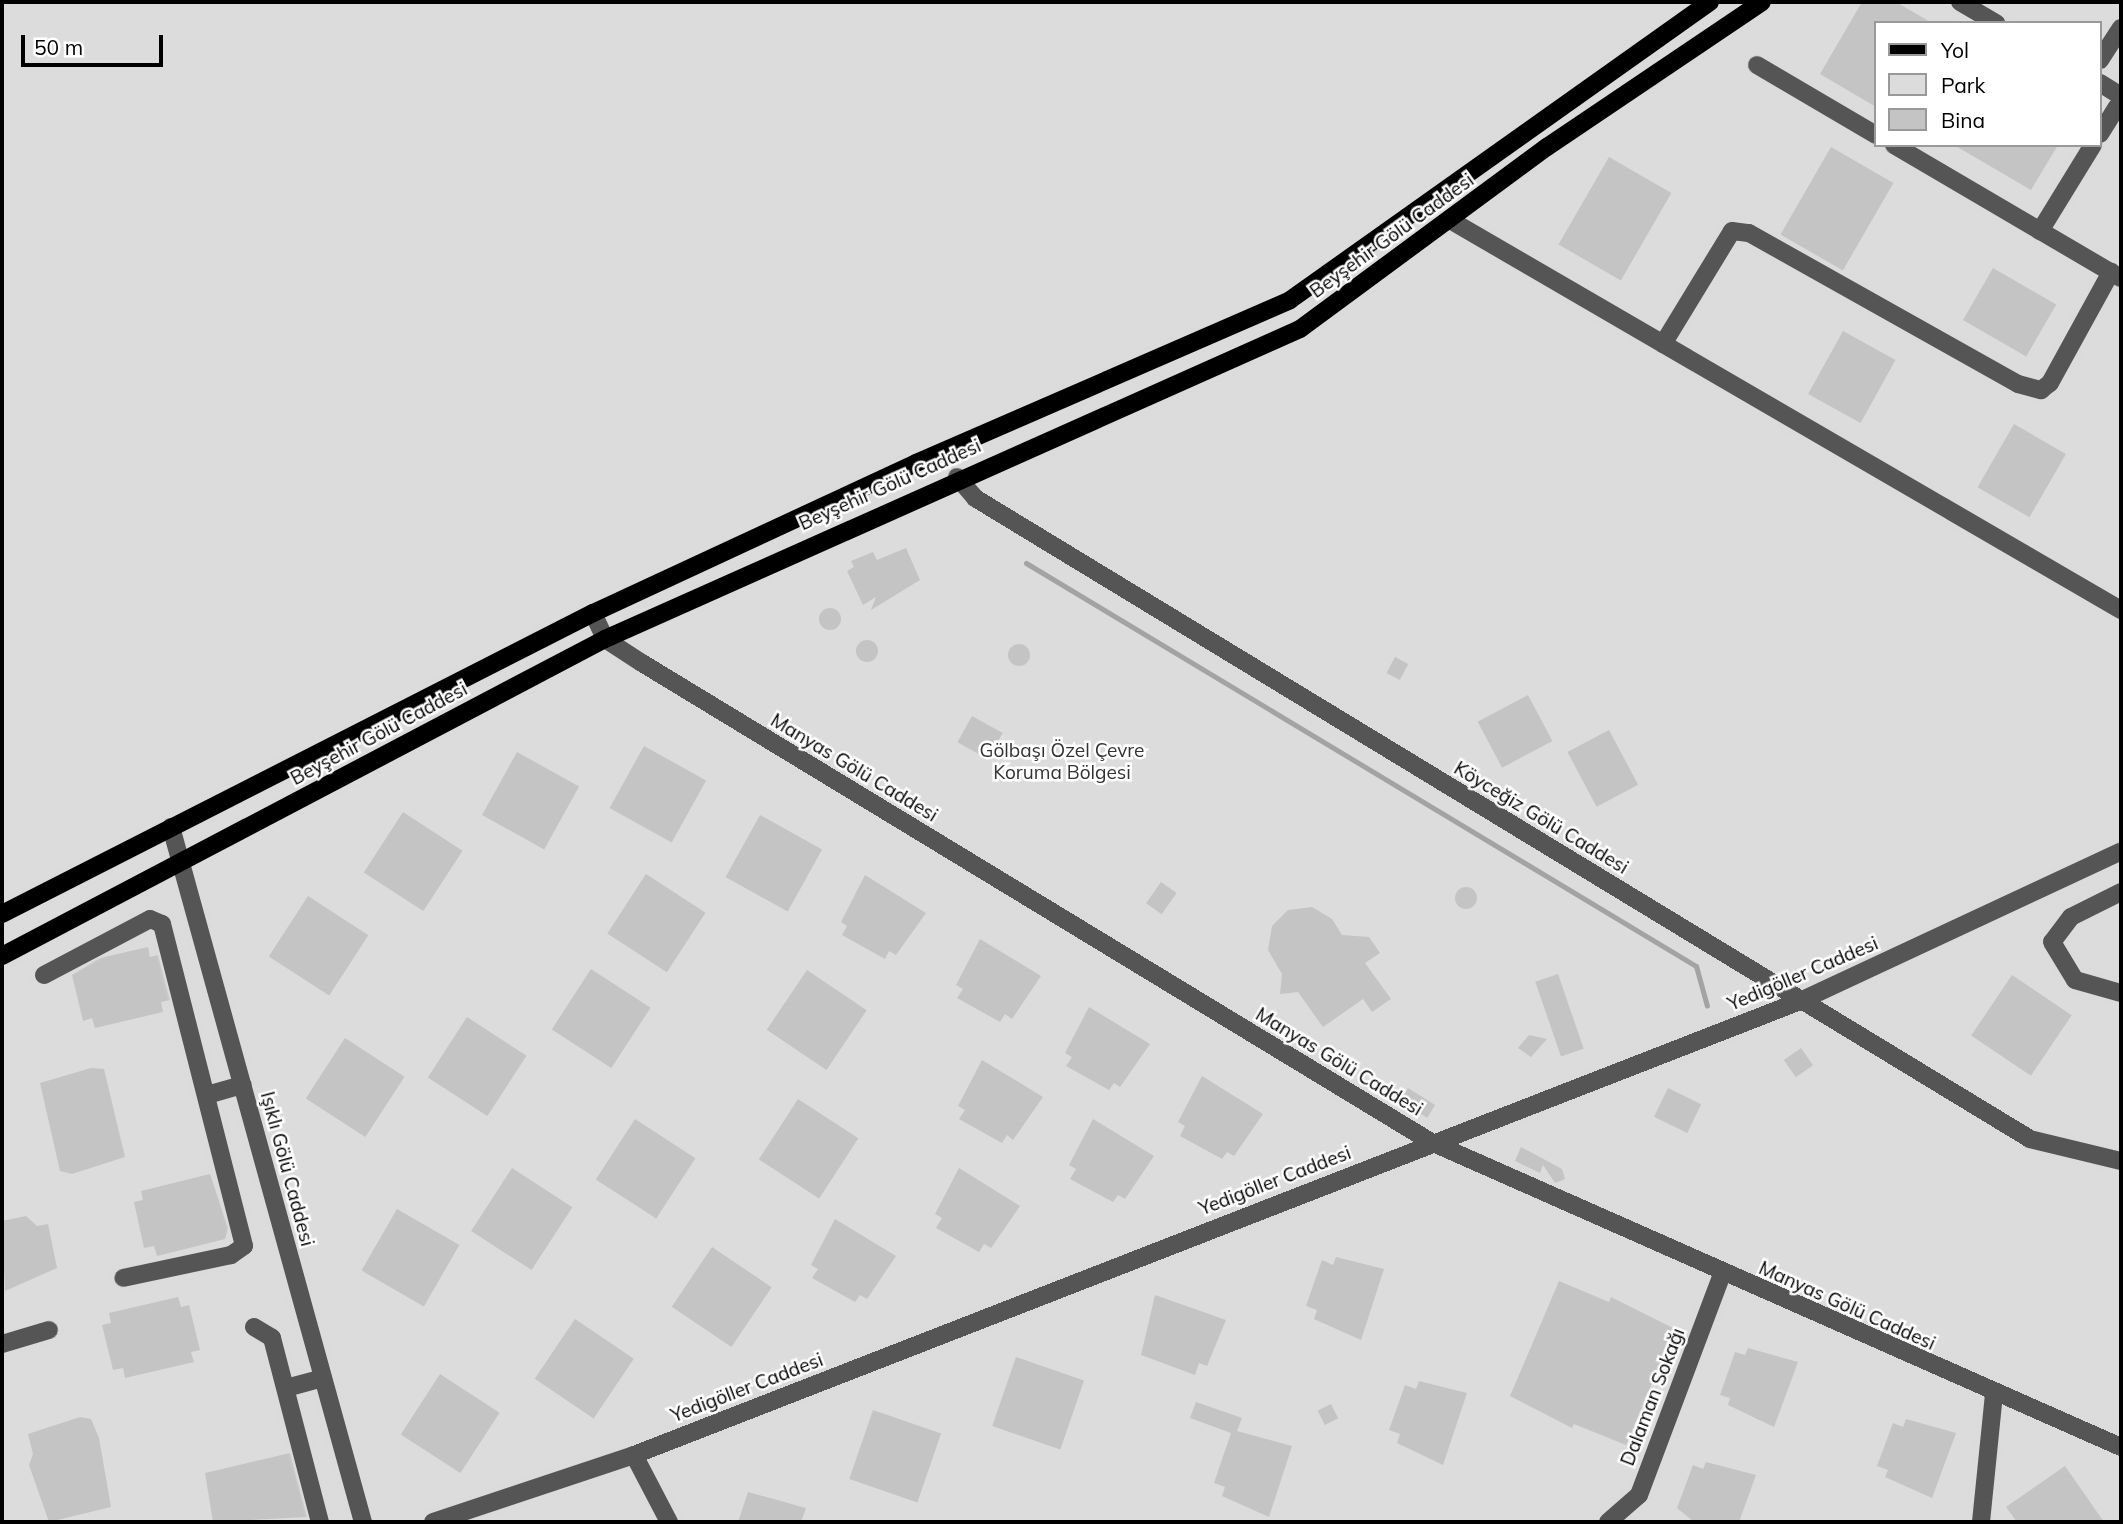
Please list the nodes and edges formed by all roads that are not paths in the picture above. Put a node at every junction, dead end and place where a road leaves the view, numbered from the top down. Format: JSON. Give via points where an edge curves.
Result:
{"nodes":[{"id":1,"x":1710,"y":2,"type":"edge"},
{"id":2,"x":1762,"y":2,"type":"edge"},
{"id":3,"x":1961,"y":2,"type":"edge"},
{"id":4,"x":1993,"y":21,"type":"edge"},
{"id":5,"x":2121,"y":28,"type":"edge"},
{"id":6,"x":2102,"y":57,"type":"edge"},
{"id":7,"x":1757,"y":65,"type":"dead end"},
{"id":8,"x":2102,"y":85,"type":"edge"},
{"id":9,"x":2119,"y":102,"type":"edge"},
{"id":10,"x":2102,"y":131,"type":"edge"},
{"id":11,"x":1874,"y":134,"type":"edge"},
{"id":12,"x":1897,"y":147,"type":"edge"},
{"id":13,"x":2092,"y":147,"type":"edge"},
{"id":14,"x":1450,"y":220,"type":"junction"},
{"id":15,"x":2039,"y":231,"type":"junction"},
{"id":16,"x":2116,"y":275,"type":"edge"},
{"id":17,"x":1663,"y":344,"type":"junction"},
{"id":18,"x":967,"y":442,"type":"junction"},
{"id":19,"x":916,"y":463,"type":"junction"},
{"id":20,"x":978,"y":468,"type":"junction"},
{"id":21,"x":957,"y":477,"type":"junction"},
{"id":22,"x":930,"y":489,"type":"junction"},
{"id":23,"x":2121,"y":610,"type":"edge"},
{"id":24,"x":593,"y":613,"type":"junction"},
{"id":25,"x":605,"y":639,"type":"junction"},
{"id":26,"x":172,"y":827,"type":"junction"},
{"id":27,"x":2121,"y":851,"type":"edge"},
{"id":28,"x":181,"y":863,"type":"junction"},
{"id":29,"x":2121,"y":892,"type":"edge"},
{"id":30,"x":2,"y":914,"type":"edge"},
{"id":31,"x":2,"y":956,"type":"edge"},
{"id":32,"x":44,"y":975,"type":"dead end"},
{"id":33,"x":2121,"y":993,"type":"edge"},
{"id":34,"x":1800,"y":1001,"type":"junction"},
{"id":35,"x":243,"y":1085,"type":"junction"},
{"id":36,"x":207,"y":1095,"type":"junction"},
{"id":37,"x":1430,"y":1142,"type":"junction"},
{"id":38,"x":2121,"y":1161,"type":"edge"},
{"id":39,"x":1722,"y":1275,"type":"junction"},
{"id":40,"x":123,"y":1278,"type":"dead end"},
{"id":41,"x":254,"y":1327,"type":"dead end"},
{"id":42,"x":49,"y":1331,"type":"dead end"},
{"id":43,"x":2,"y":1344,"type":"edge"},
{"id":44,"x":323,"y":1378,"type":"junction"},
{"id":45,"x":286,"y":1388,"type":"junction"},
{"id":46,"x":1994,"y":1394,"type":"junction"},
{"id":47,"x":2121,"y":1447,"type":"edge"},
{"id":48,"x":634,"y":1455,"type":"junction"},
{"id":49,"x":320,"y":1522,"type":"edge"},
{"id":50,"x":363,"y":1522,"type":"edge"},
{"id":51,"x":433,"y":1522,"type":"edge"},
{"id":52,"x":669,"y":1522,"type":"edge"},
{"id":53,"x":1608,"y":1522,"type":"edge"},
{"id":54,"x":1981,"y":1522,"type":"edge"}],
"edges":[{"from":1,"to":18,"type":"main road","via":[[1290,300]]},
{"from":2,"to":14,"type":"main road","name":"Beyşehir Gölü Caddesi"},
{"from":3,"to":4,"type":"street"},
{"from":5,"to":6,"type":"street"},
{"from":7,"to":11,"type":"street"},
{"from":8,"to":9,"type":"street"},
{"from":9,"to":10,"type":"street"},
{"from":12,"to":15,"type":"street"},
{"from":13,"to":15,"type":"street"},
{"from":14,"to":17,"type":"street"},
{"from":14,"to":20,"type":"main road","name":"Beyşehir Gölü Caddesi","via":[[1300,329]]},
{"from":15,"to":16,"type":"street"},
{"from":16,"to":17,"type":"street","via":[[2050,383],[2041,390],[2018,384],[1749,233],[1732,231]]},
{"from":17,"to":23,"type":"street"},
{"from":18,"to":19,"type":"main road"},
{"from":18,"to":20,"type":"main road"},
{"from":19,"to":22,"type":"main road"},
{"from":19,"to":24,"type":"main road"},
{"from":20,"to":21,"type":"main road","name":"Beyşehir Gölü Caddesi"},
{"from":21,"to":22,"type":"main road","name":"Beyşehir Gölü Caddesi"},
{"from":21,"to":34,"type":"street","name":"Köyceğiz Gölü Caddesi","via":[[982,503]]},
{"from":22,"to":25,"type":"main road","name":"Beyşehir Gölü Caddesi"},
{"from":24,"to":25,"type":"street"},
{"from":24,"to":26,"type":"main road"},
{"from":25,"to":28,"type":"main road","name":"Beyşehir Gölü Caddesi"},
{"from":25,"to":37,"type":"street","name":"Manyas Gölü Caddesi"},
{"from":26,"to":28,"type":"street","name":"Işıklı Gölü Caddesi"},
{"from":26,"to":30,"type":"main road"},
{"from":27,"to":34,"type":"street","name":"Yedigöller Caddesi"},
{"from":28,"to":31,"type":"main road","name":"Beyşehir Gölü Caddesi"},
{"from":28,"to":35,"type":"street","name":"Işıklı Gölü Caddesi"},
{"from":29,"to":33,"type":"street","via":[[2071,917],[2052,942],[2075,980]]},
{"from":32,"to":36,"type":"street","via":[[157,920]]},
{"from":34,"to":37,"type":"street","name":"Yedigöller Caddesi"},
{"from":34,"to":38,"type":"street","name":"Köyceğiz Gölü Caddesi","via":[[2030,1139]]},
{"from":35,"to":36,"type":"street"},
{"from":35,"to":44,"type":"street","name":"Işıklı Gölü Caddesi"},
{"from":36,"to":40,"type":"street","via":[[244,1246],[239,1253]]},
{"from":37,"to":39,"type":"street","name":"Manyas Gölü Caddesi"},
{"from":37,"to":48,"type":"street","name":"Yedigöller Caddesi"},
{"from":39,"to":46,"type":"street","name":"Manyas Gölü Caddesi"},
{"from":39,"to":53,"type":"street","name":"Dalaman Sokağı","via":[[1639,1495]]},
{"from":41,"to":45,"type":"street","via":[[272,1338]]},
{"from":42,"to":43,"type":"street"},
{"from":44,"to":45,"type":"street"},
{"from":44,"to":50,"type":"street","name":"Işıklı Gölü Caddesi"},
{"from":45,"to":49,"type":"street"},
{"from":46,"to":47,"type":"street","name":"Manyas Gölü Caddesi"},
{"from":46,"to":54,"type":"street"},
{"from":48,"to":51,"type":"street","name":"Yedigöller Caddesi"},
{"from":48,"to":52,"type":"street"}]}
